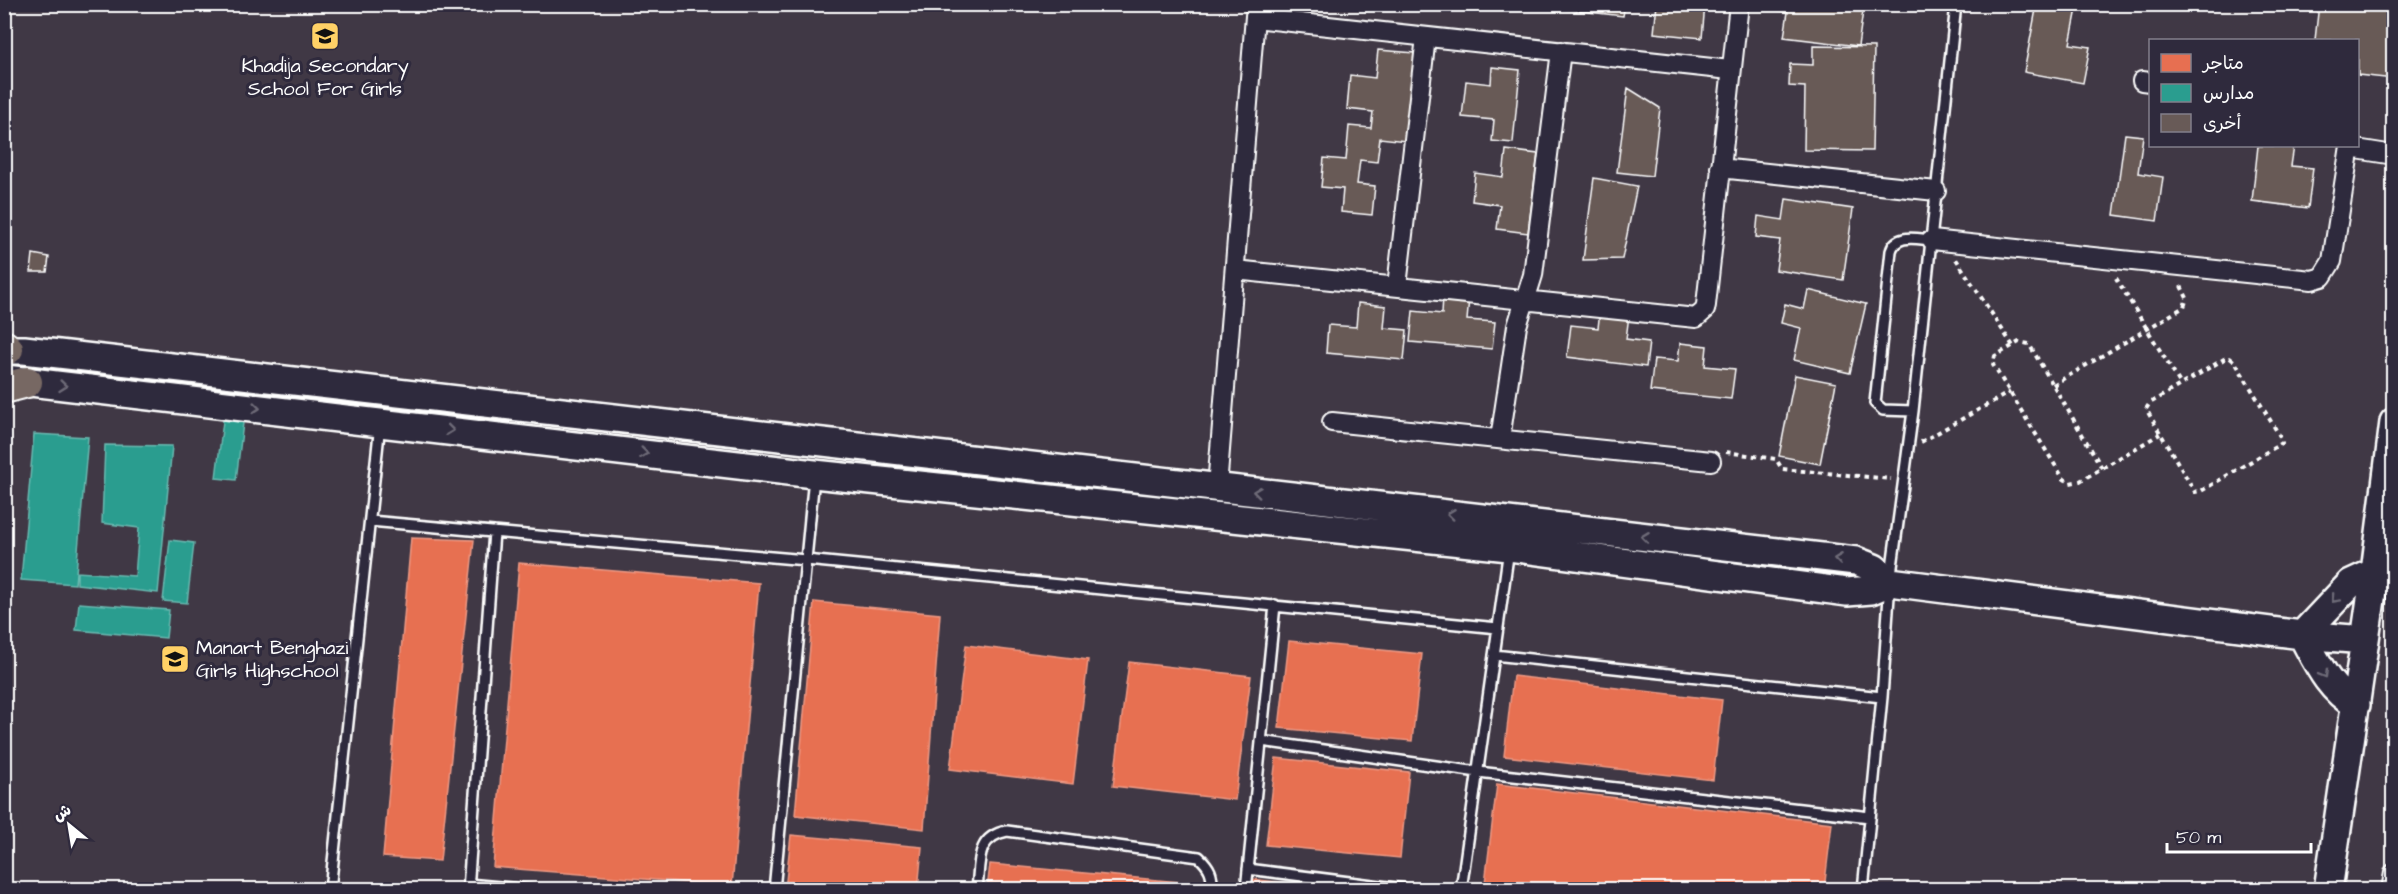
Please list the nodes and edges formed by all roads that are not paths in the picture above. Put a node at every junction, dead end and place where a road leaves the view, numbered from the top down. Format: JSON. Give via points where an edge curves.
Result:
{"nodes":[{"id":1,"x":1738,"y":4,"type":"edge"},
{"id":2,"x":1956,"y":4,"type":"edge"},
{"id":3,"x":1256,"y":11,"type":"edge"},
{"id":4,"x":1426,"y":37,"type":"junction"},
{"id":5,"x":1560,"y":51,"type":"junction"},
{"id":6,"x":1730,"y":70,"type":"junction"},
{"id":7,"x":2350,"y":147,"type":"edge"},
{"id":8,"x":2394,"y":155,"type":"edge"},
{"id":9,"x":1720,"y":168,"type":"junction"},
{"id":10,"x":1936,"y":191,"type":"junction"},
{"id":11,"x":1938,"y":240,"type":"junction"},
{"id":12,"x":1235,"y":270,"type":"junction"},
{"id":13,"x":1397,"y":286,"type":"junction"},
{"id":14,"x":1525,"y":299,"type":"junction"},
{"id":15,"x":6,"y":349,"type":"edge"},
{"id":16,"x":12,"y":383,"type":"edge"},
{"id":17,"x":1913,"y":411,"type":"junction"},
{"id":18,"x":381,"y":422,"type":"junction"},
{"id":19,"x":1332,"y":422,"type":"dead end"},
{"id":20,"x":2394,"y":422,"type":"edge"},
{"id":21,"x":1500,"y":440,"type":"junction"},
{"id":22,"x":1711,"y":461,"type":"road end"},
{"id":23,"x":814,"y":474,"type":"junction"},
{"id":24,"x":1217,"y":487,"type":"junction"},
{"id":25,"x":370,"y":521,"type":"junction"},
{"id":26,"x":494,"y":532,"type":"junction"},
{"id":27,"x":1509,"y":547,"type":"junction"},
{"id":28,"x":806,"y":560,"type":"junction"},
{"id":29,"x":2384,"y":572,"type":"edge"},
{"id":30,"x":1890,"y":582,"type":"junction"},
{"id":31,"x":1275,"y":605,"type":"junction"},
{"id":32,"x":1498,"y":628,"type":"junction"},
{"id":33,"x":2302,"y":635,"type":"junction"},
{"id":34,"x":2365,"y":640,"type":"junction"},
{"id":35,"x":1494,"y":655,"type":"junction"},
{"id":36,"x":1882,"y":697,"type":"junction"},
{"id":37,"x":2356,"y":705,"type":"junction"},
{"id":38,"x":1261,"y":741,"type":"junction"},
{"id":39,"x":1478,"y":772,"type":"junction"},
{"id":40,"x":1870,"y":817,"type":"junction"},
{"id":41,"x":1248,"y":869,"type":"junction"},
{"id":42,"x":2394,"y":873,"type":"edge"},
{"id":43,"x":468,"y":887,"type":"edge"},
{"id":44,"x":330,"y":890,"type":"edge"},
{"id":45,"x":532,"y":890,"type":"edge"},
{"id":46,"x":774,"y":890,"type":"edge"},
{"id":47,"x":977,"y":890,"type":"edge"},
{"id":48,"x":1212,"y":890,"type":"edge"},
{"id":49,"x":1246,"y":890,"type":"edge"},
{"id":50,"x":1412,"y":890,"type":"edge"},
{"id":51,"x":1461,"y":890,"type":"edge"},
{"id":52,"x":1863,"y":890,"type":"edge"},
{"id":53,"x":2328,"y":890,"type":"edge"},
{"id":54,"x":2391,"y":890,"type":"edge"}],
"edges":[{"from":1,"to":6,"type":"street"},
{"from":2,"to":10,"type":"lane"},
{"from":3,"to":4,"type":"street"},
{"from":3,"to":12,"type":"street"},
{"from":4,"to":5,"type":"street"},
{"from":4,"to":13,"type":"street"},
{"from":5,"to":6,"type":"street"},
{"from":5,"to":14,"type":"street","via":[[1533,274]]},
{"from":6,"to":9,"type":"street"},
{"from":7,"to":8,"type":"street"},
{"from":7,"to":11,"type":"street","via":[[2332,261],[2322,277],[2312,280]]},
{"from":9,"to":10,"type":"street"},
{"from":9,"to":14,"type":"street","via":[[1706,305],[1701,315],[1691,319]]},
{"from":10,"to":11,"type":"lane"},
{"from":11,"to":17,"type":"lane"},
{"from":11,"to":17,"type":"lane","via":[[1904,238],[1891,251],[1875,403],[1883,410]]},
{"from":12,"to":13,"type":"street"},
{"from":12,"to":24,"type":"street"},
{"from":13,"to":14,"type":"street"},
{"from":14,"to":21,"type":"street"},
{"from":15,"to":24,"type":"main road"},
{"from":16,"to":18,"type":"main road","one_way":true},
{"from":17,"to":30,"type":"lane"},
{"from":18,"to":23,"type":"main road","one_way":true},
{"from":18,"to":25,"type":"lane"},
{"from":19,"to":21,"type":"street"},
{"from":20,"to":29,"type":"main road"},
{"from":21,"to":22,"type":"street"},
{"from":23,"to":27,"type":"main road"},
{"from":23,"to":28,"type":"lane"},
{"from":30,"to":24,"type":"main road","one_way":true,"via":[[1874,568],[1856,561]]},
{"from":25,"to":26,"type":"lane"},
{"from":25,"to":44,"type":"lane"},
{"from":26,"to":28,"type":"lane"},
{"from":26,"to":43,"type":"lane"},
{"from":27,"to":30,"type":"main road","via":[[1848,592],[1871,590]]},
{"from":27,"to":32,"type":"lane"},
{"from":28,"to":31,"type":"lane"},
{"from":28,"to":46,"type":"lane"},
{"from":29,"to":33,"type":"main road","one_way":true,"via":[[2351,584]]},
{"from":29,"to":34,"type":"main road"},
{"from":30,"to":33,"type":"main road"},
{"from":30,"to":36,"type":"lane"},
{"from":31,"to":32,"type":"lane"},
{"from":31,"to":38,"type":"lane"},
{"from":32,"to":35,"type":"lane"},
{"from":33,"to":34,"type":"main road"},
{"from":33,"to":37,"type":"main road","one_way":true,"via":[[2337,693]]},
{"from":34,"to":37,"type":"main road"},
{"from":35,"to":36,"type":"lane"},
{"from":35,"to":39,"type":"lane"},
{"from":36,"to":40,"type":"lane"},
{"from":37,"to":53,"type":"main road"},
{"from":38,"to":39,"type":"lane"},
{"from":38,"to":41,"type":"lane"},
{"from":39,"to":40,"type":"lane"},
{"from":39,"to":51,"type":"lane"},
{"from":40,"to":52,"type":"lane"},
{"from":41,"to":49,"type":"lane"},
{"from":41,"to":50,"type":"lane"},
{"from":42,"to":54,"type":"street"},
{"from":43,"to":45,"type":"lane"},
{"from":47,"to":48,"type":"lane","via":[[981,851],[987,839],[1007,831],[1199,857],[1209,866]]}]}
